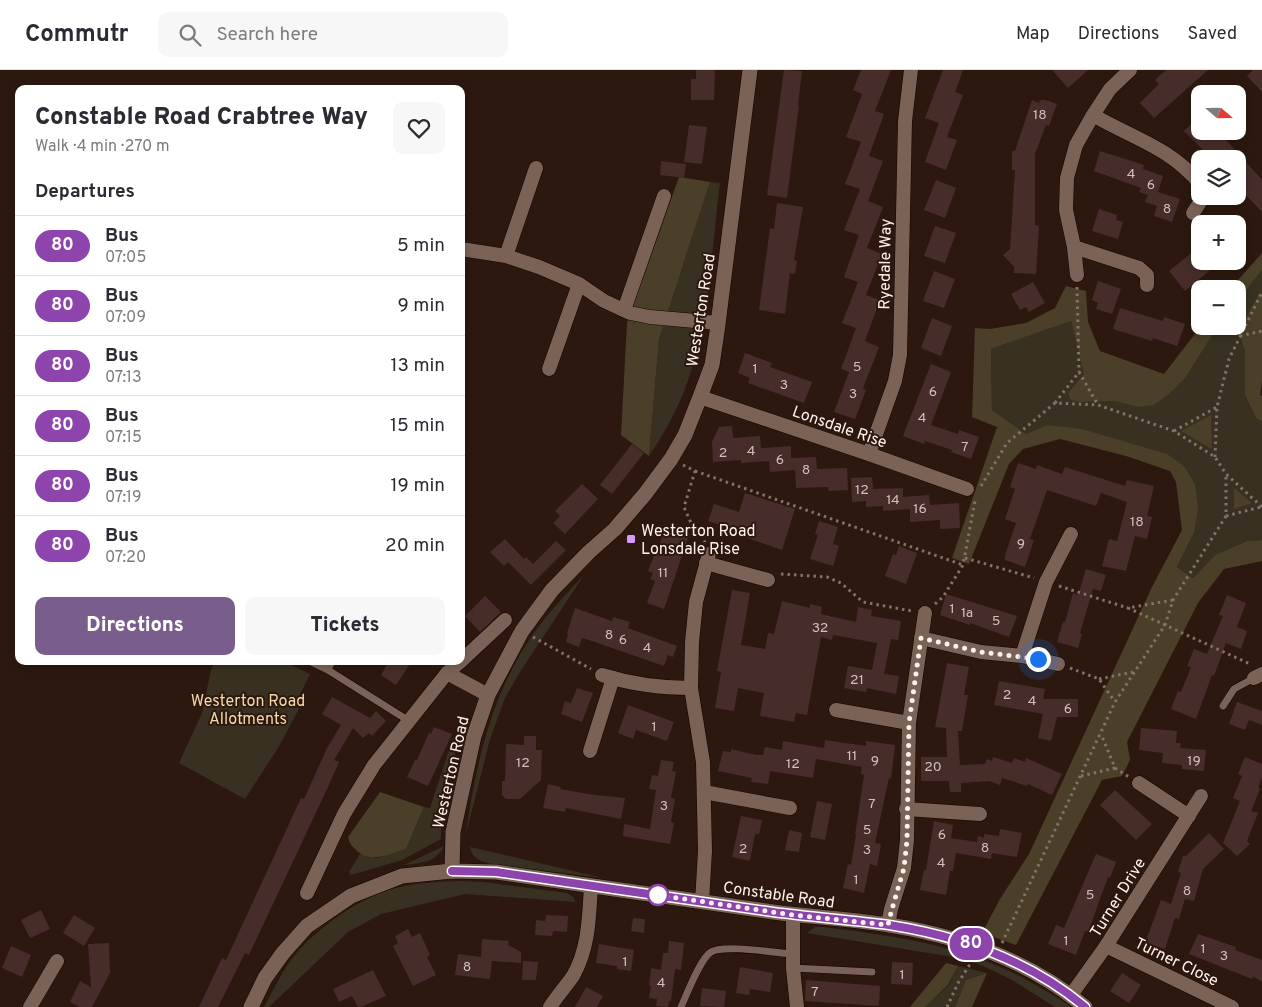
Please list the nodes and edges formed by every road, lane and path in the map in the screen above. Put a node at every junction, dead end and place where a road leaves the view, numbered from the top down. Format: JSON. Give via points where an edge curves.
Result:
{"nodes":[{"id":1,"x":750,"y":70,"type":"edge"},
{"id":2,"x":911,"y":70,"type":"edge"},
{"id":3,"x":1128,"y":71,"type":"edge"},
{"id":4,"x":1093,"y":115,"type":"junction"},
{"id":5,"x":536,"y":168,"type":"dead end"},
{"id":6,"x":1191,"y":175,"type":"edge"},
{"id":7,"x":664,"y":196,"type":"dead end"},
{"id":8,"x":1202,"y":205,"type":"edge"},
{"id":9,"x":1193,"y":213,"type":"dead end"},
{"id":10,"x":1074,"y":246,"type":"junction"},
{"id":11,"x":465,"y":250,"type":"edge"},
{"id":12,"x":506,"y":256,"type":"junction"},
{"id":13,"x":1077,"y":275,"type":"joint"},
{"id":14,"x":579,"y":284,"type":"junction"},
{"id":15,"x":1147,"y":285,"type":"dead end"},
{"id":16,"x":1262,"y":292,"type":"edge"},
{"id":17,"x":624,"y":310,"type":"junction"},
{"id":18,"x":718,"y":323,"type":"junction"},
{"id":19,"x":1262,"y":331,"type":"edge"},
{"id":20,"x":1239,"y":337,"type":"junction"},
{"id":21,"x":549,"y":369,"type":"dead end"},
{"id":22,"x":1079,"y":372,"type":"junction"},
{"id":23,"x":700,"y":397,"type":"junction"},
{"id":24,"x":1055,"y":403,"type":"junction"},
{"id":25,"x":1098,"y":405,"type":"junction"},
{"id":26,"x":1217,"y":407,"type":"junction"},
{"id":27,"x":1174,"y":431,"type":"junction"},
{"id":28,"x":869,"y":454,"type":"junction"},
{"id":29,"x":1215,"y":457,"type":"junction"},
{"id":30,"x":671,"y":459,"type":"junction"},
{"id":31,"x":695,"y":471,"type":"junction"},
{"id":32,"x":1226,"y":474,"type":"junction"},
{"id":33,"x":967,"y":489,"type":"dead end"},
{"id":34,"x":1262,"y":507,"type":"edge"},
{"id":35,"x":1226,"y":516,"type":"junction"},
{"id":36,"x":1072,"y":534,"type":"dead end"},
{"id":37,"x":707,"y":559,"type":"junction"},
{"id":38,"x":963,"y":565,"type":"junction"},
{"id":39,"x":768,"y":580,"type":"joint"},
{"id":40,"x":1173,"y":600,"type":"junction"},
{"id":41,"x":925,"y":613,"type":"junction"},
{"id":42,"x":505,"y":620,"type":"dead end"},
{"id":43,"x":1165,"y":625,"type":"junction"},
{"id":44,"x":522,"y":631,"type":"junction"},
{"id":45,"x":921,"y":638,"type":"junction"},
{"id":46,"x":1022,"y":656,"type":"junction"},
{"id":47,"x":465,"y":657,"type":"edge"},
{"id":48,"x":1058,"y":664,"type":"joint"},
{"id":49,"x":317,"y":665,"type":"edge"},
{"id":50,"x":330,"y":665,"type":"edge"},
{"id":51,"x":457,"y":665,"type":"edge"},
{"id":52,"x":328,"y":670,"type":"junction"},
{"id":53,"x":1134,"y":672,"type":"junction"},
{"id":54,"x":1256,"y":673,"type":"edge"},
{"id":55,"x":448,"y":674,"type":"junction"},
{"id":56,"x":607,"y":676,"type":"junction"},
{"id":57,"x":1099,"y":680,"type":"junction"},
{"id":58,"x":691,"y":688,"type":"junction"},
{"id":59,"x":488,"y":695,"type":"junction"},
{"id":60,"x":1115,"y":702,"type":"junction"},
{"id":61,"x":1223,"y":706,"type":"dead end"},
{"id":62,"x":836,"y":710,"type":"dead end"},
{"id":63,"x":409,"y":720,"type":"junction"},
{"id":64,"x":909,"y":723,"type":"junction"},
{"id":65,"x":1100,"y":734,"type":"junction"},
{"id":66,"x":590,"y":751,"type":"dead end"},
{"id":67,"x":1081,"y":776,"type":"junction"},
{"id":68,"x":1139,"y":783,"type":"dead end"},
{"id":69,"x":704,"y":792,"type":"junction"},
{"id":70,"x":1200,"y":796,"type":"dead end"},
{"id":71,"x":790,"y":808,"type":"dead end"},
{"id":72,"x":906,"y":809,"type":"junction"},
{"id":73,"x":980,"y":814,"type":"dead end"},
{"id":74,"x":1189,"y":816,"type":"junction"},
{"id":75,"x":452,"y":871,"type":"junction"},
{"id":76,"x":591,"y":886,"type":"junction"},
{"id":77,"x":307,"y":893,"type":"dead end"},
{"id":78,"x":702,"y":902,"type":"junction"},
{"id":79,"x":793,"y":915,"type":"junction"},
{"id":80,"x":888,"y":925,"type":"junction"},
{"id":81,"x":1106,"y":946,"type":"junction"},
{"id":82,"x":980,"y":948,"type":"junction"},
{"id":83,"x":997,"y":954,"type":"junction"},
{"id":84,"x":57,"y":961,"type":"dead end"},
{"id":85,"x":793,"y":961,"type":"junction"},
{"id":86,"x":872,"y":972,"type":"dead end"},
{"id":87,"x":1071,"y":995,"type":"junction"},
{"id":88,"x":30,"y":1007,"type":"edge"},
{"id":89,"x":251,"y":1007,"type":"edge"},
{"id":90,"x":550,"y":1007,"type":"edge"},
{"id":91,"x":681,"y":1007,"type":"edge"},
{"id":92,"x":797,"y":1007,"type":"edge"},
{"id":93,"x":947,"y":1007,"type":"edge"},
{"id":94,"x":1085,"y":1007,"type":"edge"},
{"id":95,"x":1232,"y":1007,"type":"edge"}],
"edges":[{"from":1,"to":18,"type":"street","name":"Westerton Road"},
{"from":2,"to":28,"type":"street","name":"Ryedale Way","via":[[905,121],[900,355],[895,381]]},
{"from":3,"to":4,"type":"street","via":[[1110,89]]},
{"from":4,"to":6,"type":"street","via":[[1158,148]]},
{"from":4,"to":10,"type":"street","via":[[1076,145],[1067,178],[1066,210]]},
{"from":5,"to":12,"type":"street"},
{"from":7,"to":17,"type":"street"},
{"from":8,"to":9,"type":"street"},
{"from":10,"to":13,"type":"street"},
{"from":10,"to":15,"type":"street","via":[[1139,268],[1147,275]]},
{"from":11,"to":12,"type":"street"},
{"from":12,"to":14,"type":"street"},
{"from":13,"to":22,"type":"path"},
{"from":14,"to":17,"type":"street"},
{"from":14,"to":21,"type":"street"},
{"from":16,"to":20,"type":"path"},
{"from":17,"to":18,"type":"street","via":[[650,317]]},
{"from":18,"to":23,"type":"street","name":"Westerton Road","via":[[712,365]]},
{"from":19,"to":20,"type":"path"},
{"from":20,"to":26,"type":"path","via":[[1228,359]]},
{"from":22,"to":24,"type":"path"},
{"from":22,"to":25,"type":"path"},
{"from":23,"to":28,"type":"street","name":"Lonsdale Rise"},
{"from":23,"to":30,"type":"street","name":"Westerton Road"},
{"from":24,"to":25,"type":"path"},
{"from":24,"to":38,"type":"path","via":[[1007,443],[976,493]]},
{"from":25,"to":27,"type":"path"},
{"from":26,"to":27,"type":"path"},
{"from":26,"to":29,"type":"path"},
{"from":27,"to":29,"type":"path"},
{"from":28,"to":33,"type":"street","name":"Lonsdale Rise"},
{"from":29,"to":32,"type":"path"},
{"from":30,"to":31,"type":"path"},
{"from":30,"to":44,"type":"street","name":"Westerton Road","via":[[615,529],[552,590]]},
{"from":31,"to":37,"type":"path","via":[[684,507],[691,523],[702,534]]},
{"from":31,"to":38,"type":"path"},
{"from":32,"to":34,"type":"path"},
{"from":32,"to":35,"type":"path"},
{"from":34,"to":35,"type":"path"},
{"from":35,"to":40,"type":"path"},
{"from":36,"to":46,"type":"street","via":[[1046,582]]},
{"from":37,"to":39,"type":"street"},
{"from":37,"to":58,"type":"street","via":[[696,602]]},
{"from":38,"to":41,"type":"path","via":[[943,596]]},
{"from":39,"to":41,"type":"path","via":[[772,574],[827,576],[841,583],[863,602]]},
{"from":40,"to":43,"type":"path"},
{"from":40,"to":43,"type":"path","via":[[1128,608]]},
{"from":41,"to":45,"type":"street"},
{"from":42,"to":47,"type":"street"},
{"from":43,"to":53,"type":"path"},
{"from":43,"to":54,"type":"path"},
{"from":44,"to":56,"type":"path"},
{"from":44,"to":59,"type":"street","name":"Westerton Road"},
{"from":45,"to":46,"type":"street","via":[[981,652]]},
{"from":45,"to":64,"type":"street"},
{"from":46,"to":48,"type":"street"},
{"from":48,"to":57,"type":"path"},
{"from":49,"to":52,"type":"lane"},
{"from":50,"to":52,"type":"lane"},
{"from":51,"to":55,"type":"street"},
{"from":52,"to":63,"type":"lane"},
{"from":53,"to":57,"type":"path"},
{"from":53,"to":60,"type":"path"},
{"from":54,"to":61,"type":"lane","via":[[1234,689]]},
{"from":55,"to":59,"type":"street"},
{"from":55,"to":63,"type":"street"},
{"from":56,"to":58,"type":"street","via":[[664,688]]},
{"from":56,"to":66,"type":"street"},
{"from":57,"to":60,"type":"path"},
{"from":58,"to":69,"type":"street"},
{"from":59,"to":75,"type":"street","name":"Westerton Road","via":[[474,736],[453,832]]},
{"from":60,"to":65,"type":"path"},
{"from":62,"to":64,"type":"street"},
{"from":63,"to":77,"type":"street","via":[[374,766],[344,814]]},
{"from":64,"to":72,"type":"street"},
{"from":65,"to":67,"type":"path"},
{"from":65,"to":67,"type":"path","via":[[1115,768]]},
{"from":67,"to":83,"type":"path"},
{"from":68,"to":74,"type":"street"},
{"from":69,"to":71,"type":"street"},
{"from":69,"to":78,"type":"street"},
{"from":70,"to":74,"type":"street","name":"Turner Drive"},
{"from":72,"to":73,"type":"street"},
{"from":72,"to":80,"type":"street","via":[[904,868]]},
{"from":74,"to":81,"type":"street","name":"Turner Drive"},
{"from":75,"to":76,"type":"street","name":"Constable Road","via":[[496,872]]},
{"from":75,"to":89,"type":"street","via":[[402,876],[351,896],[308,926],[283,953],[265,978]]},
{"from":76,"to":78,"type":"street","name":"Constable Road"},
{"from":76,"to":90,"type":"street","via":[[586,944],[581,961]]},
{"from":78,"to":79,"type":"street","name":"Constable Road"},
{"from":79,"to":80,"type":"street","name":"Constable Road"},
{"from":79,"to":85,"type":"street"},
{"from":80,"to":82,"type":"street","name":"Constable Road"},
{"from":81,"to":87,"type":"street","name":"Turner Drive"},
{"from":81,"to":95,"type":"street","name":"Turner Close"},
{"from":82,"to":83,"type":"street","name":"Constable Road"},
{"from":82,"to":93,"type":"path"},
{"from":83,"to":87,"type":"street","name":"Constable Road"},
{"from":84,"to":88,"type":"street"},
{"from":85,"to":86,"type":"lane"},
{"from":85,"to":91,"type":"lane","via":[[722,948],[710,952]]},
{"from":85,"to":92,"type":"street"},
{"from":87,"to":94,"type":"street","name":"Constable Road"}]}
